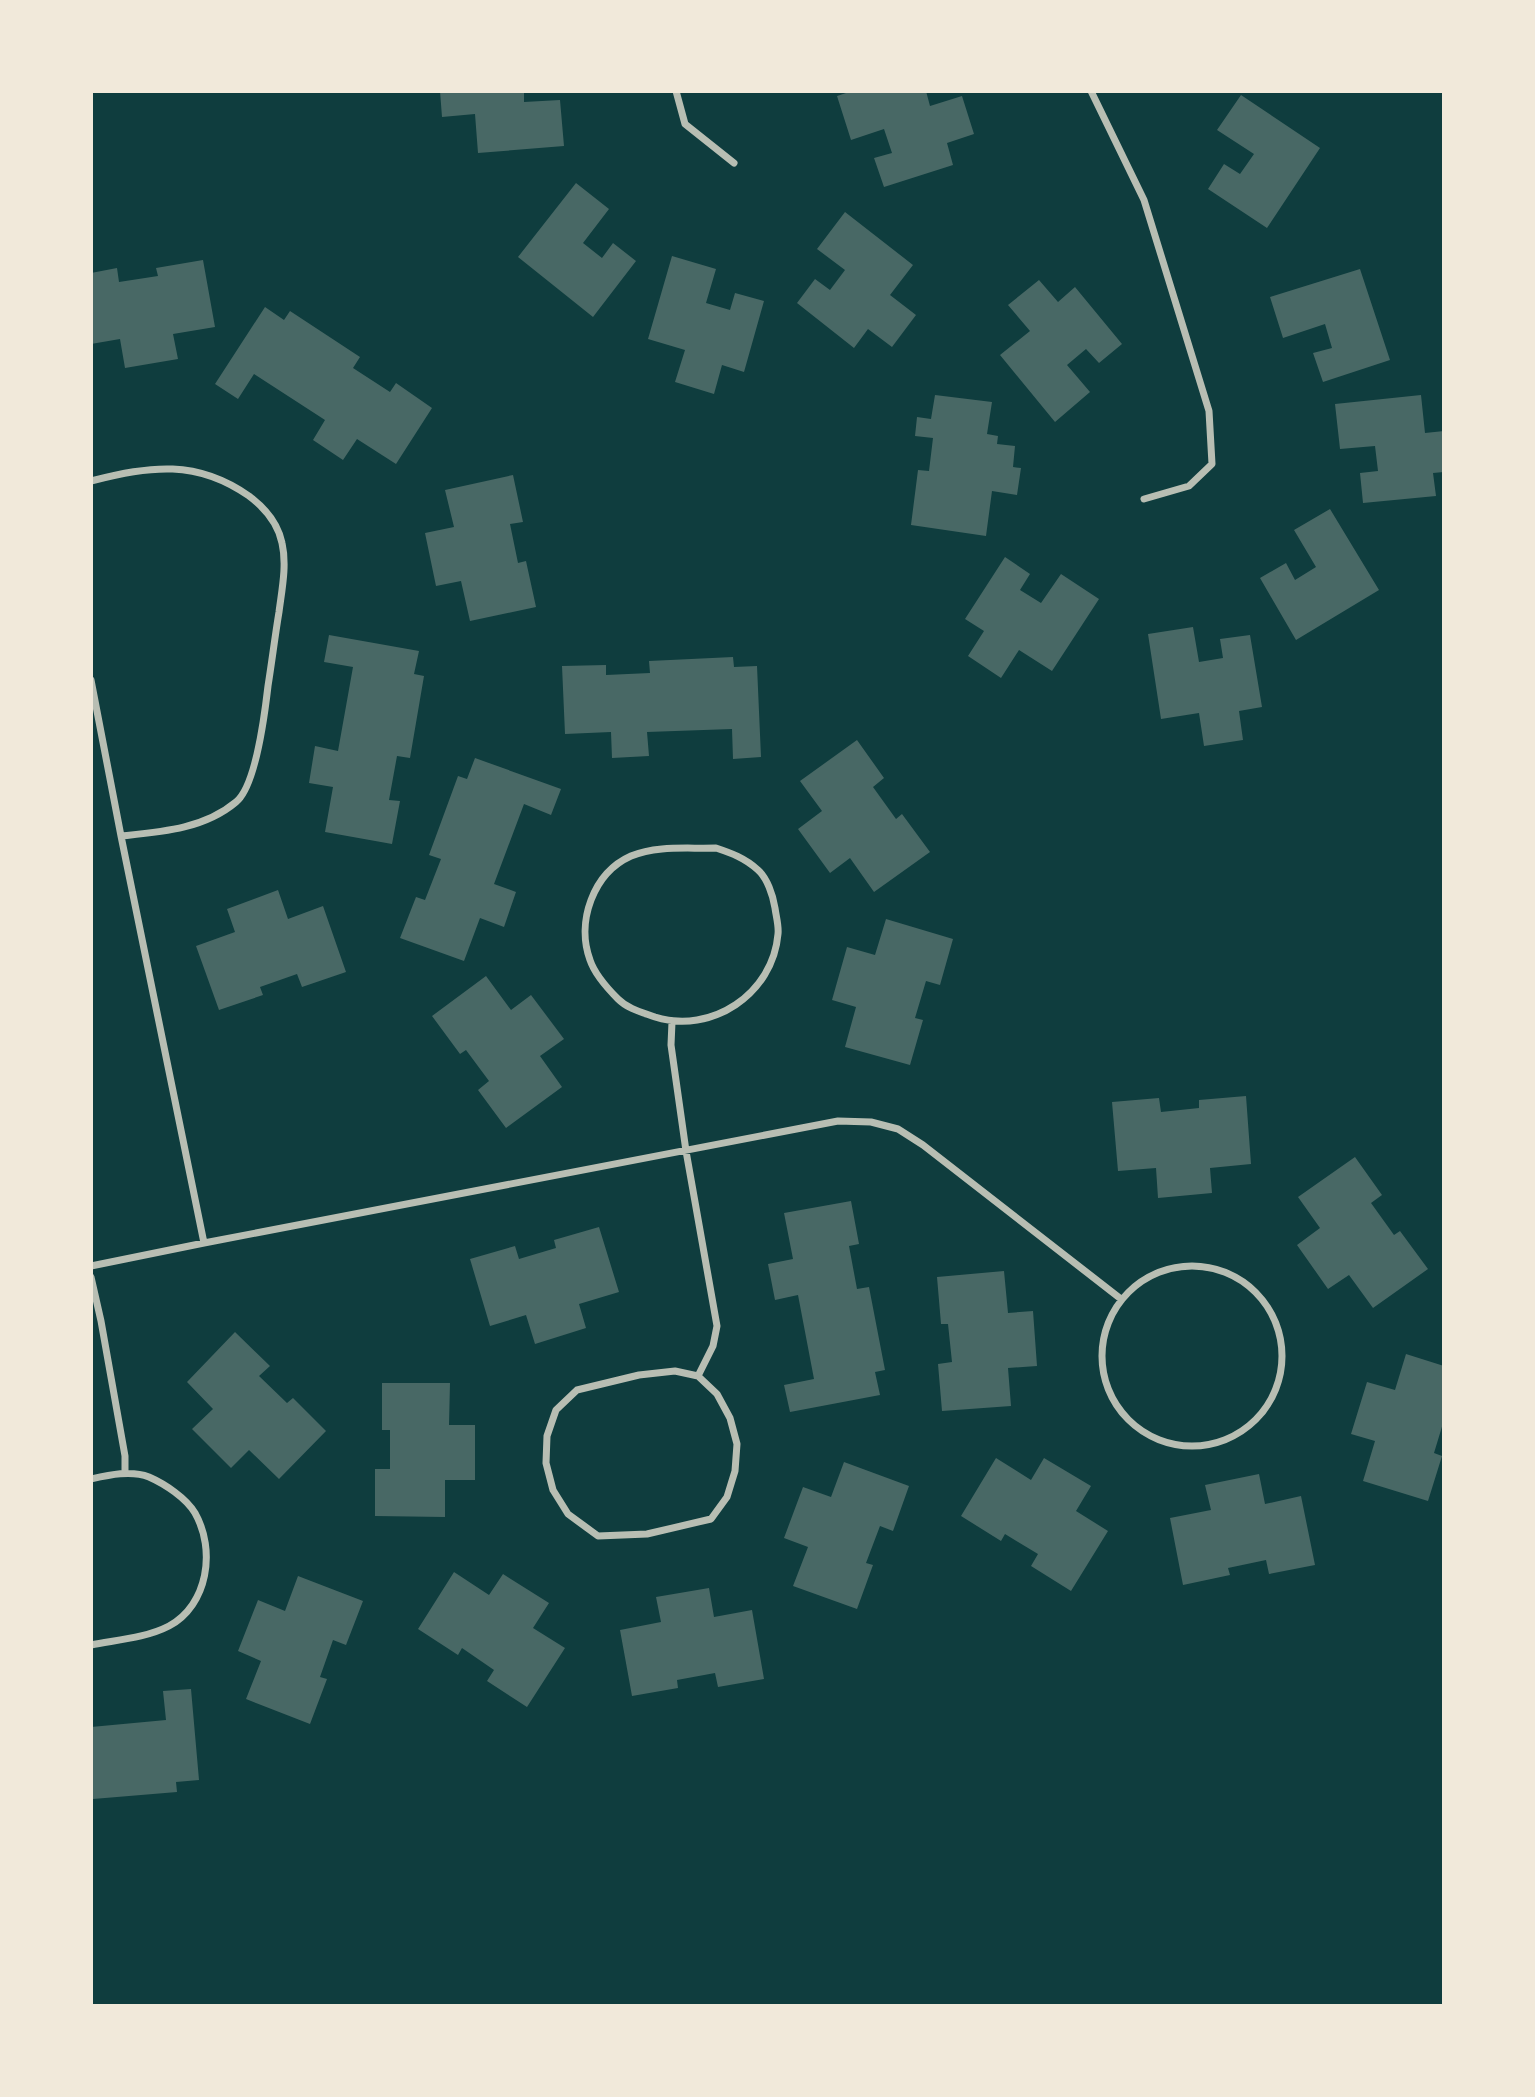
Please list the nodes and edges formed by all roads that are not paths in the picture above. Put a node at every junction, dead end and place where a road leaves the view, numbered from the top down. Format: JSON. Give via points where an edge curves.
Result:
{"nodes":[{"id":1,"x":676,"y":91,"type":"edge"},
{"id":2,"x":1091,"y":91,"type":"edge"},
{"id":3,"x":734,"y":163,"type":"dead end"},
{"id":4,"x":91,"y":481,"type":"edge"},
{"id":5,"x":1144,"y":499,"type":"dead end"},
{"id":6,"x":91,"y":680,"type":"edge"},
{"id":7,"x":121,"y":836,"type":"junction"},
{"id":8,"x":672,"y":1022,"type":"junction"},
{"id":9,"x":686,"y":1151,"type":"junction"},
{"id":10,"x":204,"y":1242,"type":"junction"},
{"id":11,"x":91,"y":1266,"type":"edge"},
{"id":12,"x":91,"y":1277,"type":"edge"},
{"id":13,"x":1121,"y":1299,"type":"junction"},
{"id":14,"x":698,"y":1376,"type":"junction"},
{"id":15,"x":125,"y":1473,"type":"junction"},
{"id":16,"x":91,"y":1479,"type":"edge"},
{"id":17,"x":91,"y":1645,"type":"edge"}],
"edges":[{"from":1,"to":3,"type":"street","via":[[685,124]]},
{"from":2,"to":5,"type":"street","via":[[1144,200],[1209,411],[1212,464],[1189,486]]},
{"from":4,"to":7,"type":"street","via":[[130,471],[201,472],[229,482],[260,504],[274,521],[282,543],[284,570],[250,782],[239,801],[212,818],[175,830]]},
{"from":6,"to":7,"type":"street"},
{"from":7,"to":10,"type":"street"},
{"from":8,"to":8,"type":"street","via":[[716,1016],[742,1001],[759,984],[779,933],[773,896],[760,872],[740,856],[716,848],[659,849],[632,856],[616,865],[598,885],[587,909],[584,935],[590,960],[605,986],[626,1007]]},
{"from":8,"to":9,"type":"street"},
{"from":9,"to":10,"type":"street"},
{"from":9,"to":13,"type":"street","via":[[838,1121],[898,1129]]},
{"from":9,"to":14,"type":"street","via":[[717,1326]]},
{"from":10,"to":11,"type":"street"},
{"from":12,"to":15,"type":"street"},
{"from":13,"to":13,"type":"street","via":[[1107,1325],[1101,1355],[1106,1385],[1120,1411],[1142,1432],[1170,1444],[1199,1447],[1229,1439],[1254,1423],[1272,1399],[1282,1374],[1283,1347],[1276,1321],[1262,1298],[1242,1280],[1218,1268],[1191,1265],[1165,1269],[1141,1281]]},
{"from":14,"to":14,"type":"street","via":[[675,1371],[639,1375],[577,1390],[556,1409],[547,1436],[546,1463],[553,1490],[568,1514],[598,1536],[647,1534],[711,1519],[727,1497],[737,1444],[718,1395]]},
{"from":15,"to":16,"type":"street"},
{"from":15,"to":17,"type":"street","via":[[148,1477],[194,1511],[203,1531],[207,1565],[202,1587],[188,1610],[170,1625],[149,1634]]}]}
